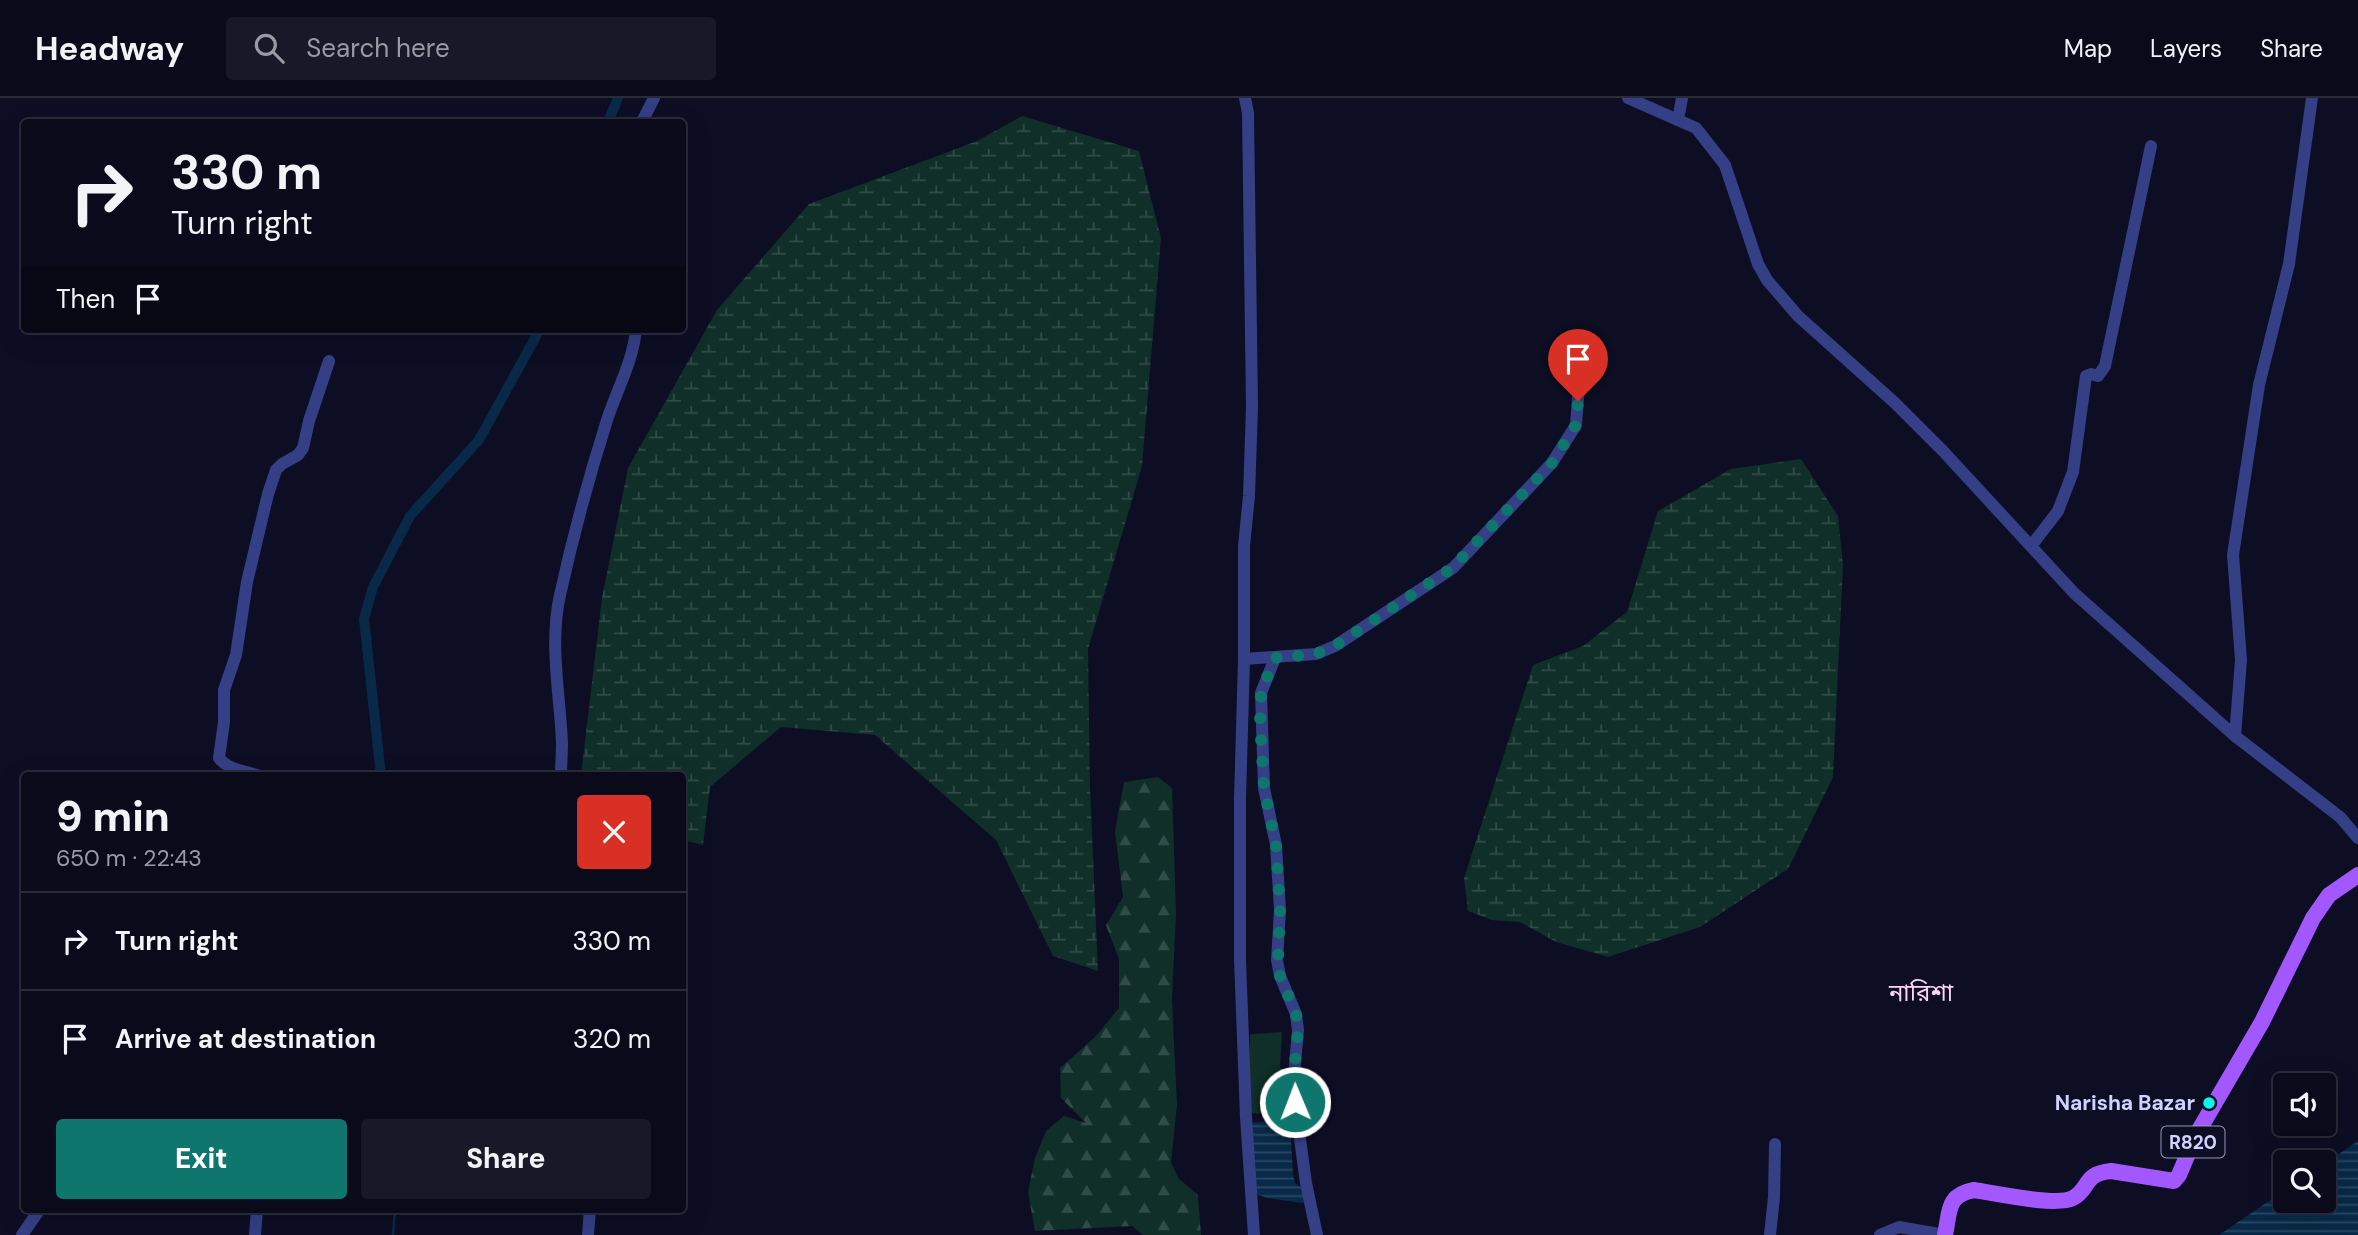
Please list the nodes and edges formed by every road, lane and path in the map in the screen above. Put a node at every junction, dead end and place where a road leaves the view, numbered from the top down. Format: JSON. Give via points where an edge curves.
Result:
{"nodes":[{"id":1,"x":654,"y":98,"type":"edge"},
{"id":2,"x":1245,"y":98,"type":"edge"},
{"id":3,"x":1628,"y":98,"type":"edge"},
{"id":4,"x":1682,"y":98,"type":"edge"},
{"id":5,"x":2312,"y":98,"type":"edge"},
{"id":6,"x":644,"y":119,"type":"edge"},
{"id":7,"x":1678,"y":120,"type":"junction"},
{"id":8,"x":2151,"y":146,"type":"dead end"},
{"id":9,"x":635,"y":333,"type":"edge"},
{"id":10,"x":1581,"y":346,"type":"dead end"},
{"id":11,"x":329,"y":361,"type":"dead end"},
{"id":12,"x":2031,"y":546,"type":"junction"},
{"id":13,"x":1275,"y":658,"type":"junction"},
{"id":14,"x":1244,"y":659,"type":"junction"},
{"id":15,"x":2235,"y":736,"type":"junction"},
{"id":16,"x":247,"y":772,"type":"edge"},
{"id":17,"x":561,"y":772,"type":"edge"},
{"id":18,"x":2358,"y":838,"type":"edge"},
{"id":19,"x":2358,"y":875,"type":"edge"},
{"id":20,"x":1775,"y":1143,"type":"dead end"},
{"id":21,"x":37,"y":1213,"type":"edge"},
{"id":22,"x":257,"y":1213,"type":"edge"},
{"id":23,"x":590,"y":1213,"type":"edge"},
{"id":24,"x":22,"y":1235,"type":"edge"},
{"id":25,"x":255,"y":1235,"type":"edge"},
{"id":26,"x":587,"y":1235,"type":"edge"},
{"id":27,"x":1254,"y":1235,"type":"edge"},
{"id":28,"x":1317,"y":1235,"type":"edge"},
{"id":29,"x":1770,"y":1235,"type":"edge"},
{"id":30,"x":1880,"y":1235,"type":"edge"},
{"id":31,"x":1945,"y":1235,"type":"edge"}],
"edges":[{"from":1,"to":6,"type":"street"},
{"from":2,"to":14,"type":"street","via":[[1252,407],[1244,545]]},
{"from":3,"to":7,"type":"street"},
{"from":4,"to":7,"type":"street"},
{"from":5,"to":15,"type":"street","via":[[2288,264],[2259,384],[2233,555],[2241,660]]},
{"from":7,"to":12,"type":"street","via":[[1696,128],[1725,164],[1758,264],[1768,280],[1798,316],[1934,441]]},
{"from":8,"to":12,"type":"street","via":[[2105,366],[2098,376],[2086,376],[2073,472],[2059,511]]},
{"from":9,"to":17,"type":"street","via":[[624,379],[594,461],[559,596],[555,622]]},
{"from":10,"to":13,"type":"street","via":[[1576,425],[1552,463],[1452,568],[1335,646],[1316,654]]},
{"from":11,"to":16,"type":"street","via":[[303,448],[276,470],[268,494],[236,655],[224,690],[219,758]]},
{"from":12,"to":15,"type":"street","via":[[2074,593]]},
{"from":13,"to":14,"type":"street"},
{"from":13,"to":28,"type":"street","via":[[1261,692],[1264,788],[1276,845],[1278,960],[1297,1022],[1295,1102]]},
{"from":14,"to":27,"type":"street","via":[[1240,960]]},
{"from":15,"to":18,"type":"street","via":[[2340,817]]},
{"from":19,"to":31,"type":"main road","number":"R820","via":[[2329,895],[2313,918],[2262,1022],[2174,1181],[2101,1172],[2065,1201],[1974,1189],[1953,1199]]},
{"from":20,"to":29,"type":"street"},
{"from":21,"to":24,"type":"street"},
{"from":22,"to":25,"type":"street"},
{"from":23,"to":26,"type":"street"},
{"from":30,"to":31,"type":"street","via":[[1899,1227]]}]}
